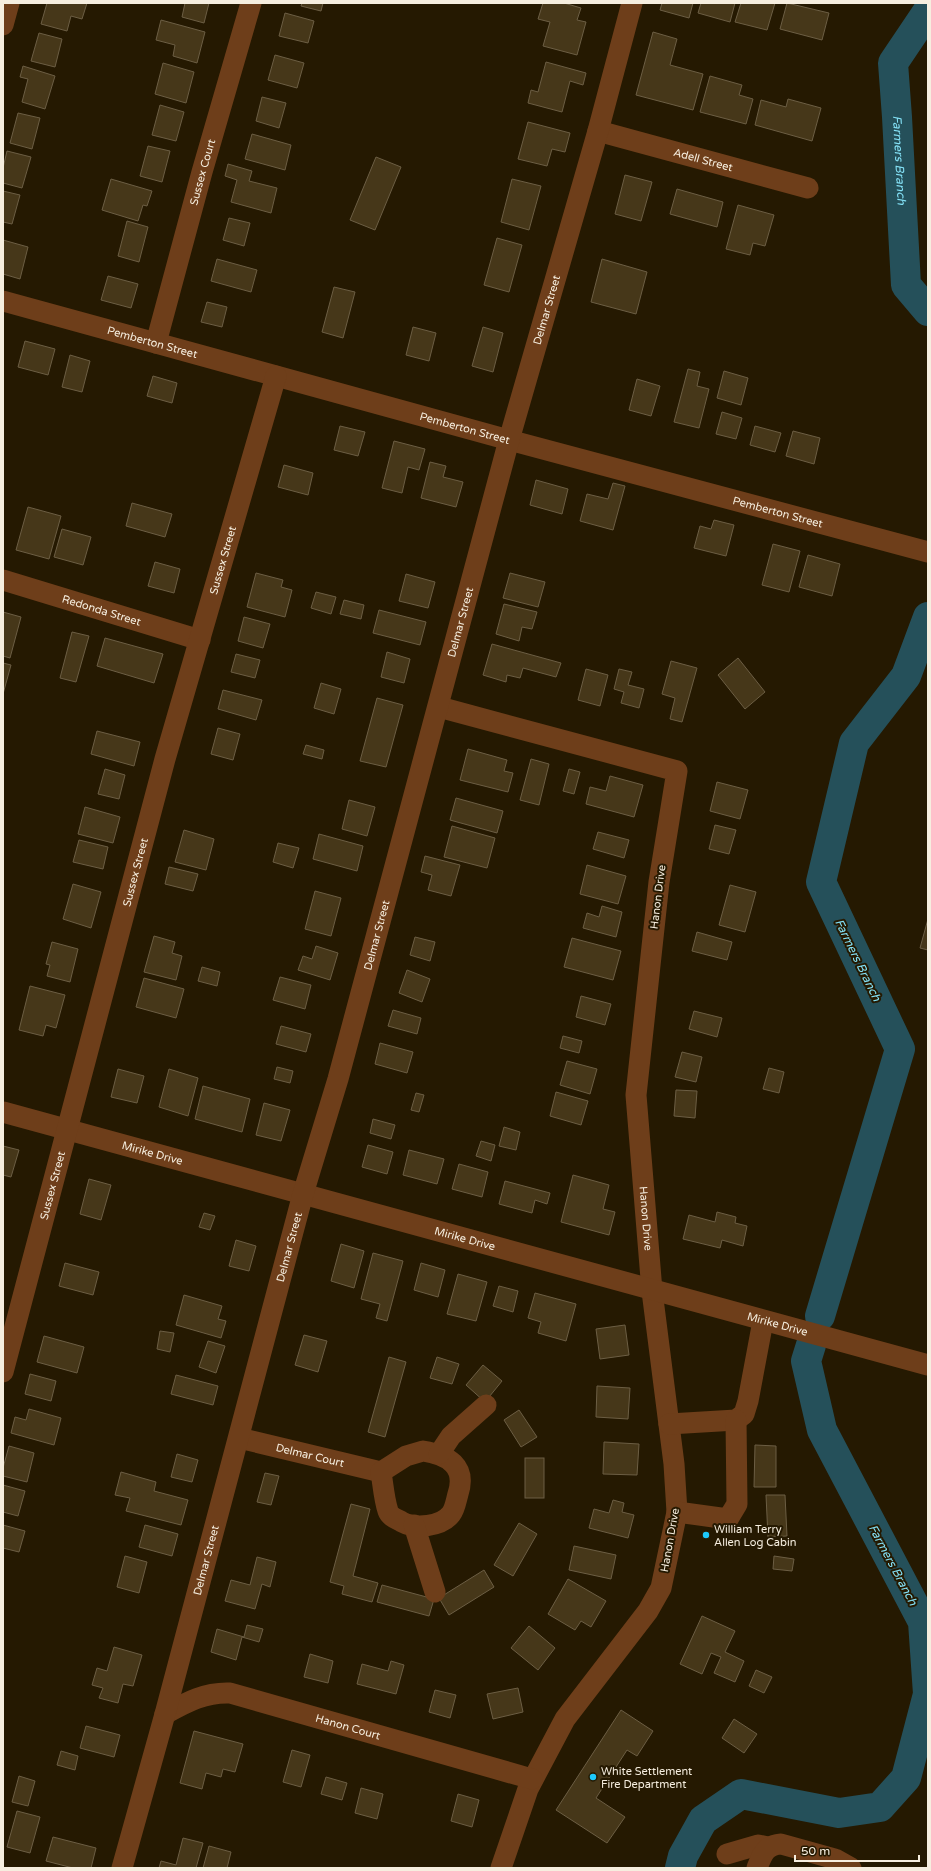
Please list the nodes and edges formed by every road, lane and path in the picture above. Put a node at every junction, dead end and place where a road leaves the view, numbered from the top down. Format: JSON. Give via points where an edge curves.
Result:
{"nodes":[{"id":1,"x":9,"y":3,"type":"edge"},
{"id":2,"x":251,"y":3,"type":"edge"},
{"id":3,"x":632,"y":3,"type":"edge"},
{"id":4,"x":3,"y":25,"type":"edge"},
{"id":5,"x":598,"y":131,"type":"junction"},
{"id":6,"x":808,"y":188,"type":"dead end"},
{"id":7,"x":3,"y":301,"type":"edge"},
{"id":8,"x":156,"y":343,"type":"junction"},
{"id":9,"x":276,"y":376,"type":"junction"},
{"id":10,"x":509,"y":440,"type":"junction"},
{"id":11,"x":928,"y":552,"type":"edge"},
{"id":12,"x":3,"y":580,"type":"edge"},
{"id":13,"x":200,"y":640,"type":"junction"},
{"id":14,"x":439,"y":708,"type":"junction"},
{"id":15,"x":3,"y":1112,"type":"edge"},
{"id":16,"x":67,"y":1129,"type":"junction"},
{"id":17,"x":304,"y":1194,"type":"junction"},
{"id":18,"x":652,"y":1291,"type":"junction"},
{"id":19,"x":762,"y":1321,"type":"junction"},
{"id":20,"x":928,"y":1365,"type":"edge"},
{"id":21,"x":3,"y":1372,"type":"edge"},
{"id":22,"x":486,"y":1405,"type":"dead end"},
{"id":23,"x":736,"y":1420,"type":"junction"},
{"id":24,"x":669,"y":1424,"type":"junction"},
{"id":25,"x":239,"y":1438,"type":"junction"},
{"id":26,"x":439,"y":1454,"type":"junction"},
{"id":27,"x":381,"y":1472,"type":"junction"},
{"id":28,"x":677,"y":1512,"type":"junction"},
{"id":29,"x":414,"y":1525,"type":"junction"},
{"id":30,"x":435,"y":1592,"type":"dead end"},
{"id":31,"x":165,"y":1714,"type":"junction"},
{"id":32,"x":532,"y":1779,"type":"junction"},
{"id":33,"x":768,"y":1847,"type":"junction"},
{"id":34,"x":727,"y":1854,"type":"dead end"},
{"id":35,"x":122,"y":1868,"type":"edge"},
{"id":36,"x":501,"y":1868,"type":"edge"},
{"id":37,"x":757,"y":1868,"type":"edge"},
{"id":38,"x":851,"y":1868,"type":"edge"}],
"edges":[{"from":1,"to":4,"type":"street"},
{"from":2,"to":8,"type":"street","name":"Sussex Court"},
{"from":3,"to":5,"type":"street","name":"Delmar Street"},
{"from":5,"to":6,"type":"street","name":"Adell Street"},
{"from":5,"to":10,"type":"street","name":"Delmar Street"},
{"from":7,"to":8,"type":"street","name":"Pemberton Street"},
{"from":8,"to":9,"type":"street","name":"Pemberton Street"},
{"from":9,"to":10,"type":"street","name":"Pemberton Street"},
{"from":9,"to":13,"type":"street","name":"Sussex Street"},
{"from":10,"to":11,"type":"street","name":"Pemberton Street"},
{"from":10,"to":14,"type":"street","name":"Delmar Street"},
{"from":12,"to":13,"type":"street","name":"Redonda Street"},
{"from":13,"to":16,"type":"street","name":"Sussex Street","via":[[165,759]]},
{"from":14,"to":17,"type":"street","name":"Delmar Street"},
{"from":14,"to":18,"type":"street","name":"Hanon Drive","via":[[678,772],[659,882],[636,1095]]},
{"from":15,"to":16,"type":"street","name":"Mirike Drive"},
{"from":16,"to":17,"type":"street","name":"Mirike Drive"},
{"from":16,"to":21,"type":"street","name":"Sussex Street"},
{"from":17,"to":18,"type":"street","name":"Mirike Drive"},
{"from":17,"to":25,"type":"street","name":"Delmar Street"},
{"from":18,"to":19,"type":"street","name":"Mirike Drive"},
{"from":18,"to":24,"type":"street","name":"Hanon Drive"},
{"from":19,"to":20,"type":"street","name":"Mirike Drive"},
{"from":19,"to":23,"type":"street","via":[[748,1401],[744,1414]]},
{"from":22,"to":26,"type":"street","via":[[451,1436]]},
{"from":23,"to":24,"type":"street"},
{"from":23,"to":28,"type":"street","via":[[737,1504],[728,1519]]},
{"from":24,"to":28,"type":"street","name":"Hanon Drive"},
{"from":25,"to":27,"type":"street","name":"Delmar Court"},
{"from":25,"to":31,"type":"street","name":"Delmar Street"},
{"from":26,"to":27,"type":"street","via":[[423,1451],[406,1456]]},
{"from":26,"to":29,"type":"street","via":[[456,1465],[460,1473],[461,1485],[455,1507],[450,1515],[436,1523]]},
{"from":27,"to":29,"type":"street","via":[[388,1512],[399,1521]]},
{"from":28,"to":32,"type":"street","name":"Hanon Drive","via":[[661,1588],[648,1611],[565,1719]]},
{"from":29,"to":30,"type":"street"},
{"from":31,"to":32,"type":"street","name":"Hanon Court","via":[[194,1699],[215,1693],[230,1693]]},
{"from":31,"to":35,"type":"street","name":"Delmar Street"},
{"from":32,"to":36,"type":"street","name":"Hanon Drive"},
{"from":33,"to":34,"type":"street","via":[[758,1845]]},
{"from":33,"to":37,"type":"street"},
{"from":33,"to":38,"type":"street","via":[[781,1844],[835,1859]]}]}
